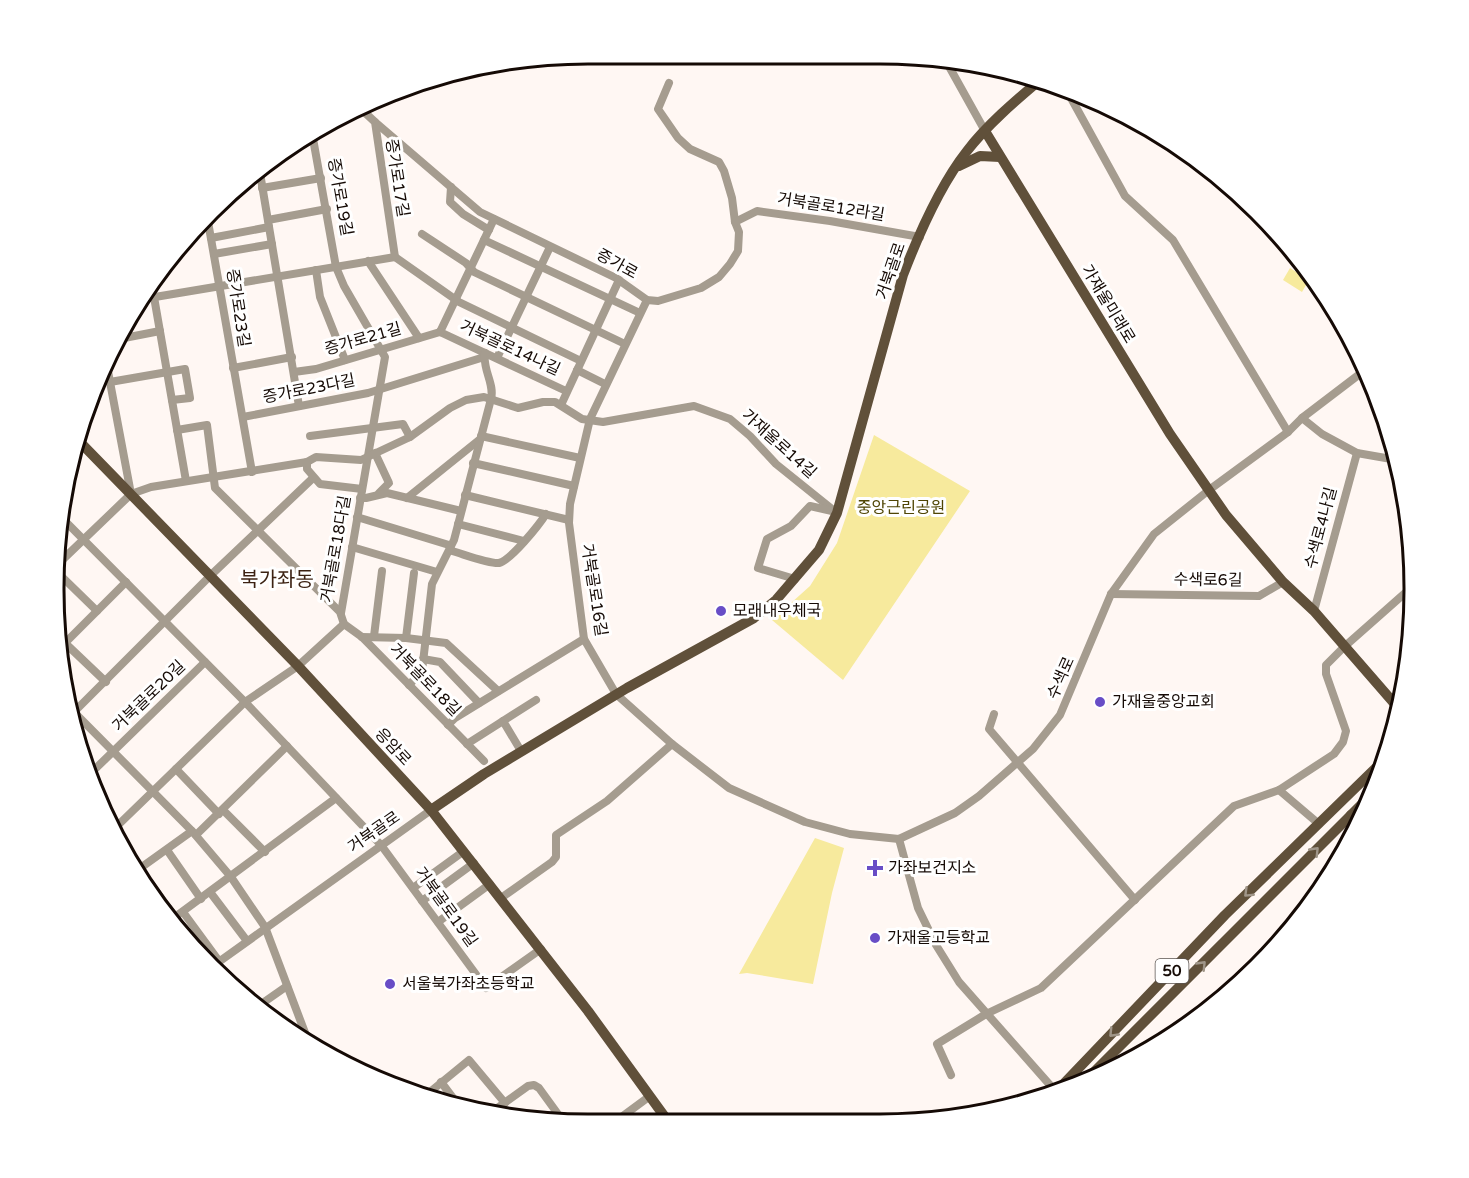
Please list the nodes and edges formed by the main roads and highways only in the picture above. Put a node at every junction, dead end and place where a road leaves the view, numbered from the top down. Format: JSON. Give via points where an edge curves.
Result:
{"nodes":[{"id":1,"x":1032,"y":87,"type":"edge"},
{"id":2,"x":985,"y":131,"type":"junction"},
{"id":3,"x":1000,"y":157,"type":"junction"},
{"id":4,"x":956,"y":167,"type":"junction"},
{"id":5,"x":84,"y":446,"type":"edge"},
{"id":6,"x":1382,"y":689,"type":"junction"},
{"id":7,"x":1393,"y":695,"type":"edge"},
{"id":8,"x":1392,"y":701,"type":"edge"},
{"id":9,"x":1372,"y":772,"type":"edge"},
{"id":10,"x":431,"y":810,"type":"junction"},
{"id":11,"x":1355,"y":811,"type":"edge"},
{"id":12,"x":1351,"y":815,"type":"joint"},
{"id":13,"x":1102,"y":1064,"type":"edge"},
{"id":14,"x":1070,"y":1078,"type":"edge"},
{"id":15,"x":663,"y":1114,"type":"edge"}],
"edges":[{"from":1,"to":2,"type":"main road","name":"거북골로"},
{"from":2,"to":3,"type":"main road","name":"가재울미래로"},
{"from":2,"to":4,"type":"main road","name":"거북골로"},
{"from":3,"to":4,"type":"main road","via":[[980,156]]},
{"from":3,"to":6,"type":"main road","name":"가재울미래로","via":[[1170,434],[1226,515]]},
{"from":4,"to":10,"type":"main road","name":"거북골로","via":[[903,275],[837,513],[819,550],[776,600],[754,618],[616,694]]},
{"from":5,"to":10,"type":"main road","name":"응암로","via":[[298,666]]},
{"from":6,"to":7,"type":"main road"},
{"from":6,"to":8,"type":"main road"},
{"from":9,"to":14,"type":"main road","number":"50","one_way":true,"via":[[1225,915]]},
{"from":10,"to":15,"type":"main road","name":"응암로","via":[[541,949]]},
{"from":11,"to":12,"type":"main road","number":"50"},
{"from":13,"to":12,"type":"main road","number":"50","one_way":true}]}
